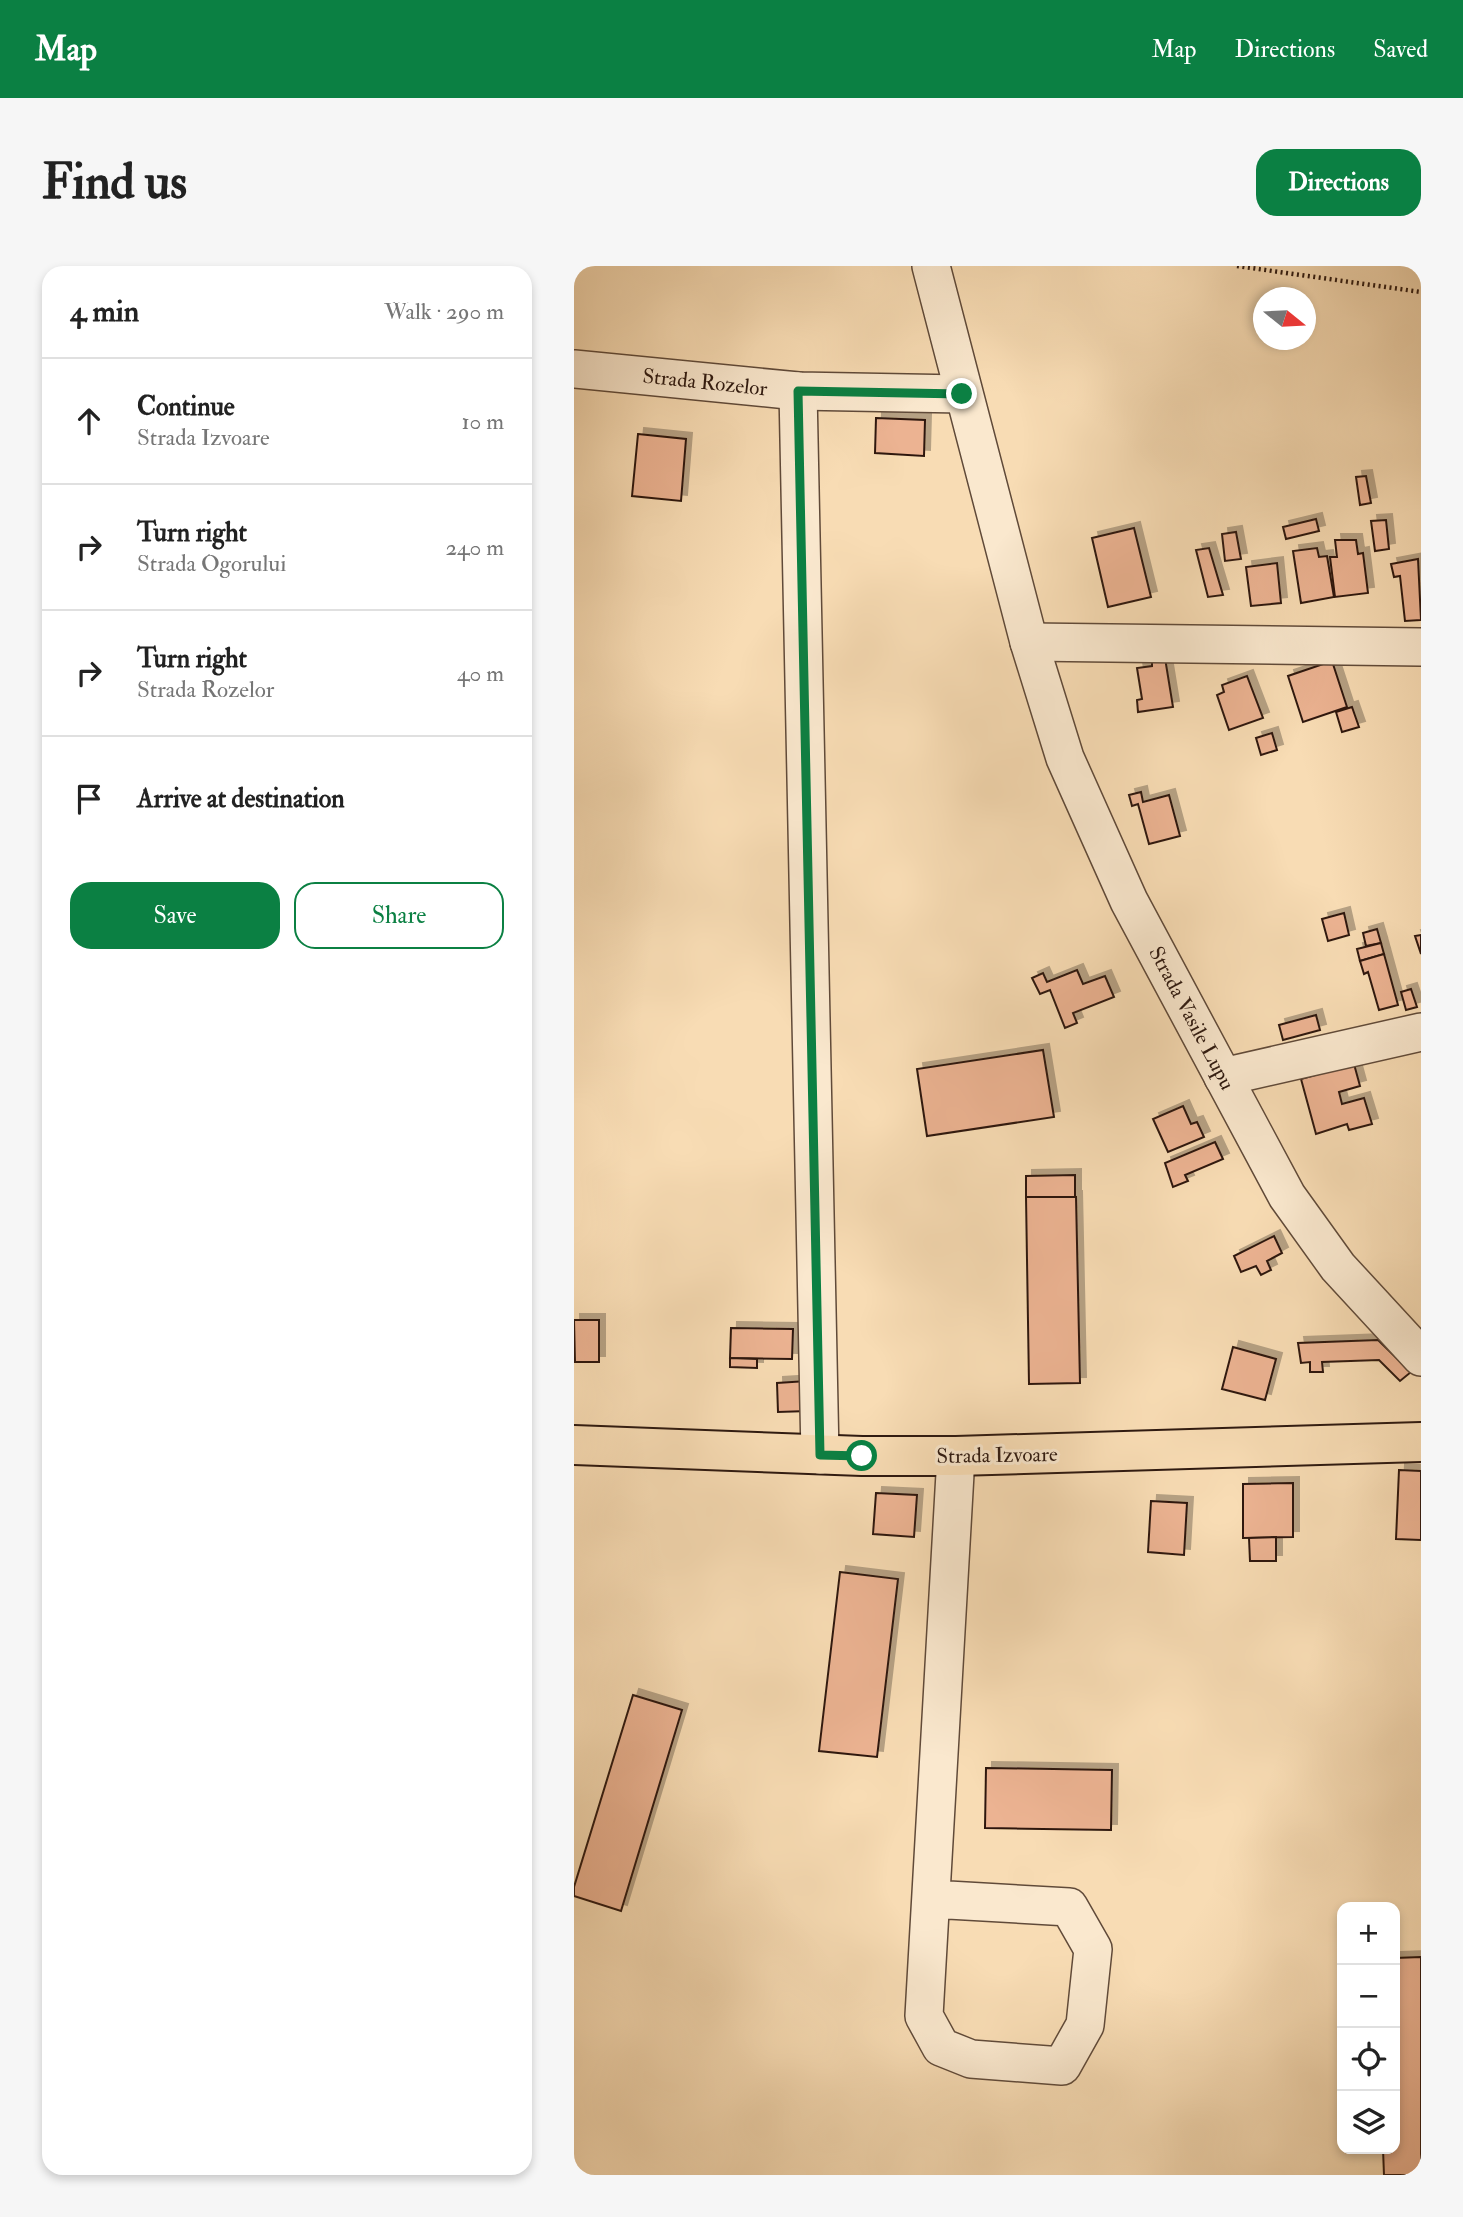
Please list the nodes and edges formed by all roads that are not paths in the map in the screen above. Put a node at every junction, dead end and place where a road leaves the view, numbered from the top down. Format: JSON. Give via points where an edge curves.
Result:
{"nodes":[{"id":1,"x":931,"y":266,"type":"edge"},
{"id":2,"x":574,"y":369,"type":"edge"},
{"id":3,"x":798,"y":391,"type":"junction"},
{"id":4,"x":962,"y":394,"type":"junction"},
{"id":5,"x":1029,"y":642,"type":"junction"},
{"id":6,"x":1421,"y":647,"type":"edge"},
{"id":7,"x":1421,"y":1032,"type":"edge"},
{"id":8,"x":1223,"y":1077,"type":"junction"},
{"id":9,"x":1421,"y":1357,"type":"edge"},
{"id":10,"x":1421,"y":1442,"type":"edge"},
{"id":11,"x":574,"y":1445,"type":"edge"},
{"id":12,"x":820,"y":1455,"type":"junction"},
{"id":13,"x":956,"y":1456,"type":"junction"},
{"id":14,"x":931,"y":1899,"type":"junction"}],
"edges":[{"from":1,"to":4,"type":"street","name":"Strada Vasile Lupu"},
{"from":2,"to":3,"type":"street","name":"Strada Rozelor"},
{"from":3,"to":4,"type":"street","name":"Strada Rozelor"},
{"from":3,"to":12,"type":"street"},
{"from":4,"to":5,"type":"street","name":"Strada Vasile Lupu"},
{"from":5,"to":6,"type":"street"},
{"from":5,"to":8,"type":"street","name":"Strada Vasile Lupu","via":[[1065,758],[1129,901]]},
{"from":7,"to":8,"type":"street"},
{"from":8,"to":9,"type":"street","name":"Strada Vasile Lupu","via":[[1287,1196],[1338,1267]]},
{"from":10,"to":13,"type":"main road","name":"Strada Izvoare"},
{"from":11,"to":12,"type":"main road","name":"Strada Izvoare"},
{"from":12,"to":13,"type":"main road","name":"Strada Izvoare"},
{"from":13,"to":14,"type":"street"},
{"from":14,"to":14,"type":"street","via":[[924,2017],[941,2047],[971,2059],[1062,2066],[1085,2025],[1093,1949],[1069,1907]]}]}
